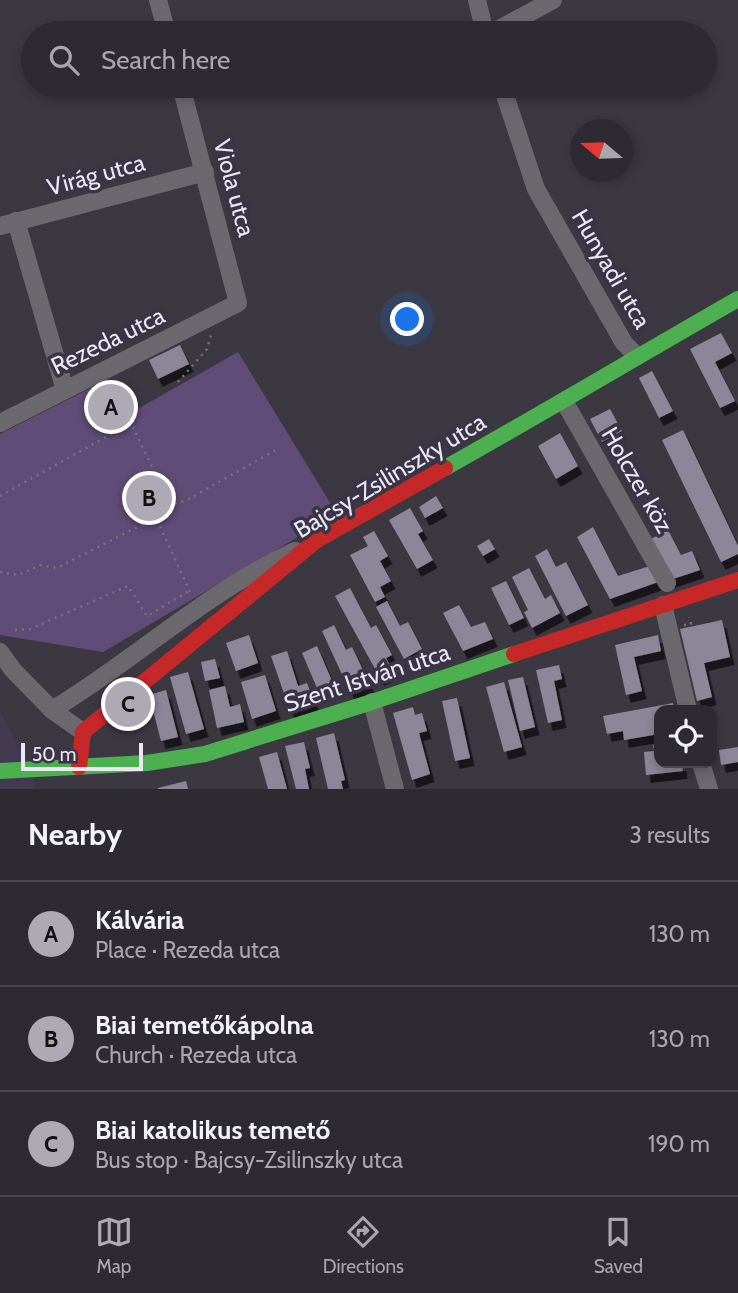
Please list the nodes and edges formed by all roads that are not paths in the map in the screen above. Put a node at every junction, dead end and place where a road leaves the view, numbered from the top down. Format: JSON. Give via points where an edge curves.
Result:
{"nodes":[{"id":1,"x":158,"y":0,"type":"edge"},
{"id":2,"x":477,"y":0,"type":"edge"},
{"id":3,"x":553,"y":0,"type":"edge"},
{"id":4,"x":164,"y":21,"type":"edge"},
{"id":5,"x":482,"y":21,"type":"edge"},
{"id":6,"x":514,"y":21,"type":"edge"},
{"id":7,"x":184,"y":98,"type":"edge"},
{"id":8,"x":506,"y":98,"type":"edge"},
{"id":9,"x":205,"y":172,"type":"junction"},
{"id":10,"x":8,"y":224,"type":"edge"},
{"id":11,"x":738,"y":299,"type":"edge"},
{"id":12,"x":238,"y":303,"type":"joint"},
{"id":13,"x":637,"y":356,"type":"junction"},
{"id":14,"x":65,"y":390,"type":"junction"},
{"id":15,"x":564,"y":401,"type":"junction"},
{"id":16,"x":0,"y":423,"type":"edge"},
{"id":17,"x":317,"y":540,"type":"junction"},
{"id":18,"x":738,"y":580,"type":"edge"},
{"id":19,"x":667,"y":583,"type":"dead end"},
{"id":20,"x":663,"y":605,"type":"junction"},
{"id":21,"x":0,"y":652,"type":"edge"},
{"id":22,"x":372,"y":702,"type":"junction"},
{"id":23,"x":687,"y":705,"type":"edge"},
{"id":24,"x":52,"y":710,"type":"junction"},
{"id":25,"x":83,"y":732,"type":"junction"},
{"id":26,"x":79,"y":767,"type":"junction"},
{"id":27,"x":703,"y":768,"type":"edge"},
{"id":28,"x":0,"y":771,"type":"edge"},
{"id":29,"x":395,"y":789,"type":"edge"},
{"id":30,"x":709,"y":789,"type":"edge"}],
"edges":[{"from":1,"to":4,"type":"street"},
{"from":2,"to":5,"type":"street"},
{"from":3,"to":6,"type":"street"},
{"from":7,"to":9,"type":"street","name":"Viola utca"},
{"from":8,"to":13,"type":"street","name":"Hunyadi utca","via":[[536,189],[624,343]]},
{"from":9,"to":10,"type":"street","name":"Virág utca"},
{"from":9,"to":12,"type":"street","name":"Viola utca"},
{"from":10,"to":14,"type":"street"},
{"from":11,"to":13,"type":"street","name":"Bajcsy-Zsilinszky utca"},
{"from":12,"to":14,"type":"street","name":"Rezeda utca"},
{"from":13,"to":15,"type":"street","name":"Bajcsy-Zsilinszky utca"},
{"from":14,"to":16,"type":"street","name":"Rezeda utca"},
{"from":15,"to":17,"type":"street","name":"Bajcsy-Zsilinszky utca"},
{"from":15,"to":19,"type":"street","name":"Holczer köz"},
{"from":17,"to":24,"type":"street","via":[[198,607]]},
{"from":17,"to":25,"type":"street","name":"Bajcsy-Zsilinszky utca"},
{"from":18,"to":20,"type":"street","name":"Szent István utca"},
{"from":20,"to":22,"type":"street","name":"Szent István utca"},
{"from":20,"to":23,"type":"street"},
{"from":21,"to":24,"type":"street"},
{"from":22,"to":26,"type":"street","name":"Szent István utca","via":[[205,754]]},
{"from":22,"to":29,"type":"street"},
{"from":24,"to":25,"type":"street"},
{"from":25,"to":26,"type":"street"},
{"from":26,"to":28,"type":"street","name":"Szent István utca"},
{"from":27,"to":30,"type":"street"}]}
